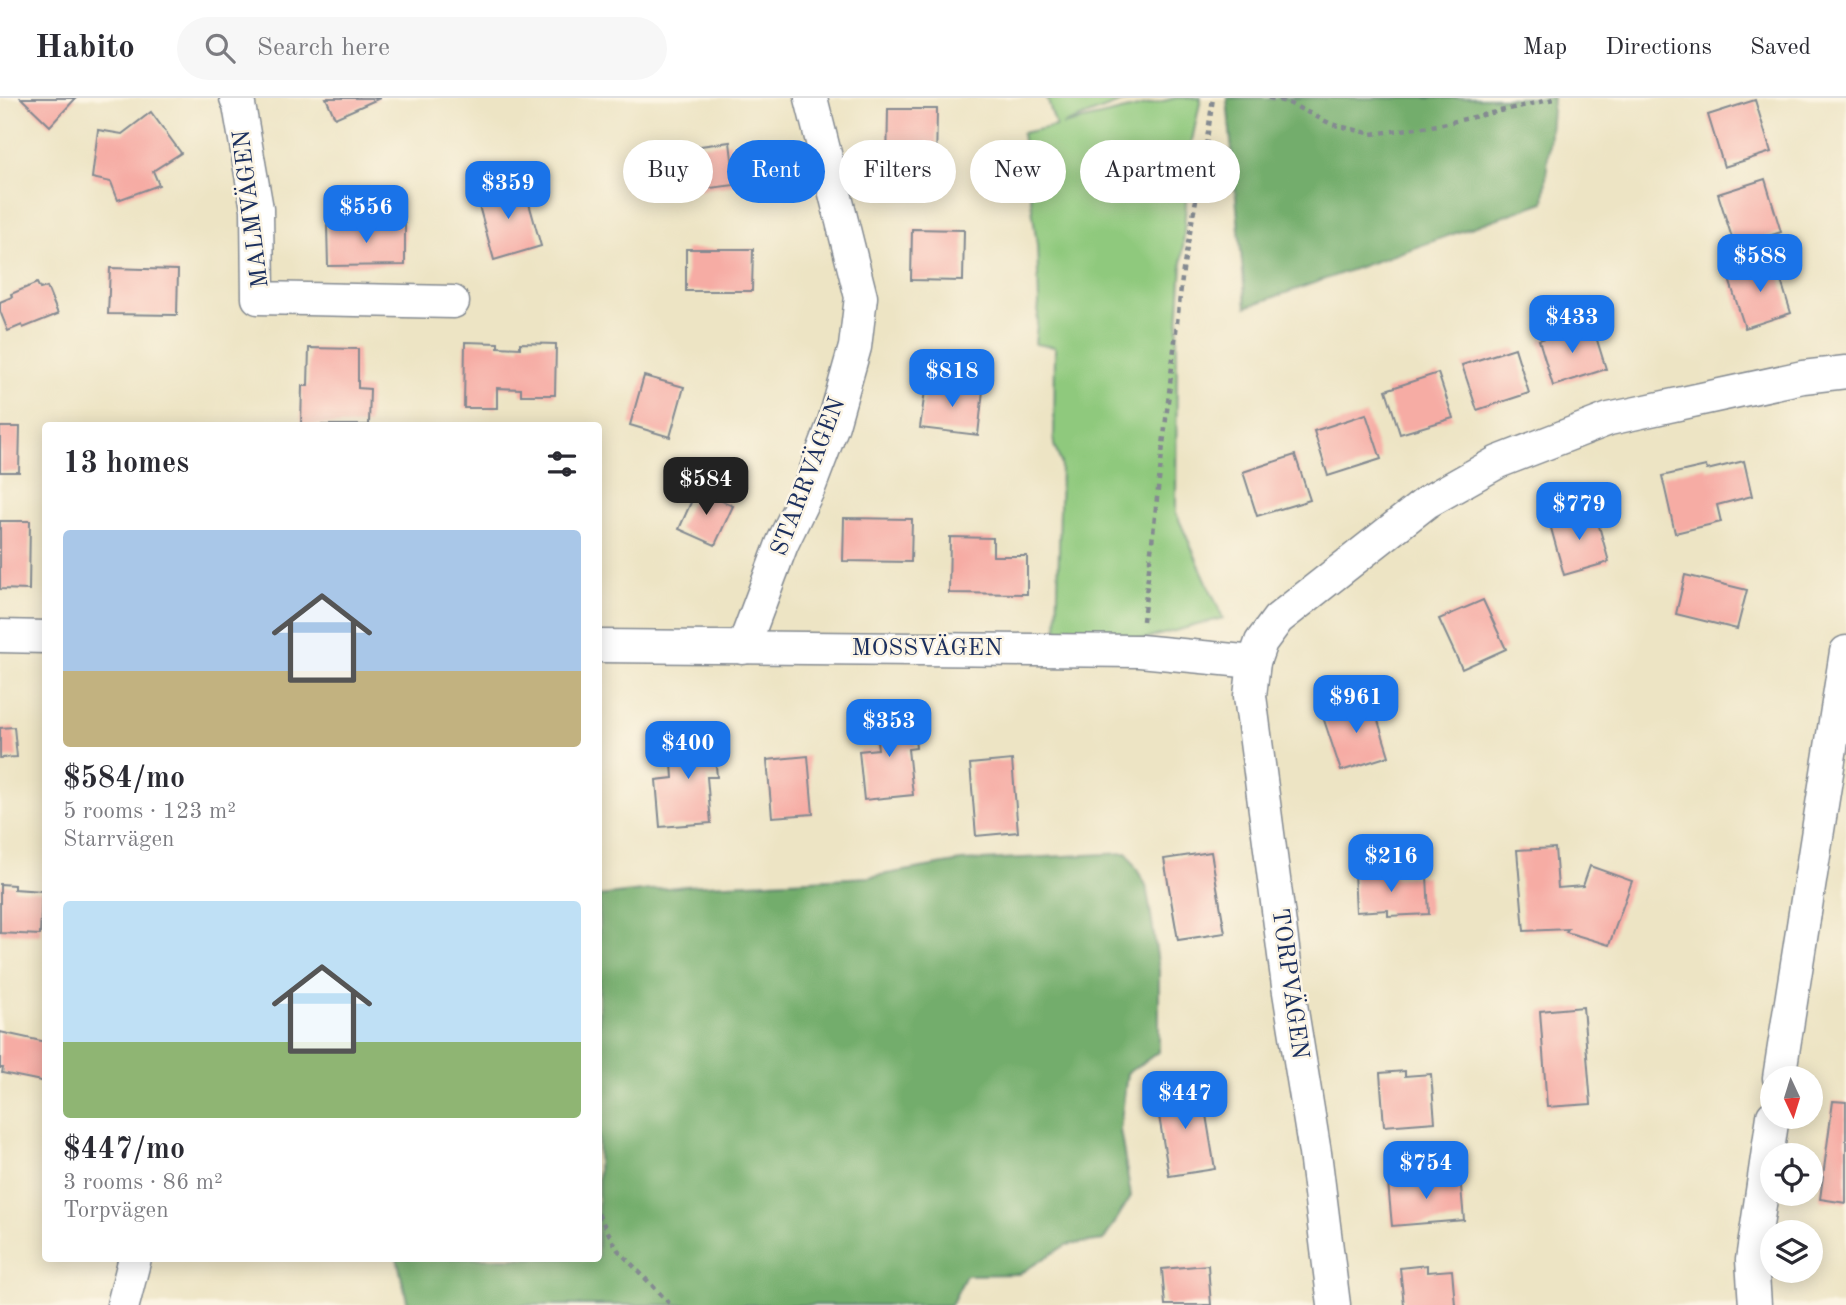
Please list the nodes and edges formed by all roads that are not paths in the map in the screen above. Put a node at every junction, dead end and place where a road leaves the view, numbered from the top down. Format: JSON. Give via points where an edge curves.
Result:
{"nodes":[{"id":1,"x":236,"y":98,"type":"edge"},
{"id":2,"x":811,"y":98,"type":"edge"},
{"id":3,"x":453,"y":302,"type":"dead end"},
{"id":4,"x":1846,"y":372,"type":"edge"},
{"id":5,"x":0,"y":636,"type":"edge"},
{"id":6,"x":42,"y":637,"type":"edge"},
{"id":7,"x":602,"y":646,"type":"edge"},
{"id":8,"x":743,"y":648,"type":"junction"},
{"id":9,"x":1846,"y":652,"type":"edge"},
{"id":10,"x":1254,"y":663,"type":"junction"},
{"id":11,"x":1781,"y":1066,"type":"edge"},
{"id":12,"x":1771,"y":1129,"type":"edge"},
{"id":13,"x":134,"y":1262,"type":"edge"},
{"id":14,"x":123,"y":1305,"type":"edge"},
{"id":15,"x":1334,"y":1305,"type":"edge"},
{"id":16,"x":1755,"y":1305,"type":"edge"}],
"edges":[{"from":1,"to":3,"type":"street","name":"MALMVÄGEN","via":[[257,209],[258,298]]},
{"from":2,"to":8,"type":"street","name":"STARRVÄGEN","via":[[861,297],[855,347],[833,425]]},
{"from":4,"to":10,"type":"street","name":"TORPVÄGEN","via":[[1802,377],[1609,419],[1498,462],[1427,502],[1278,620],[1261,642]]},
{"from":5,"to":6,"type":"street"},
{"from":7,"to":8,"type":"street","name":"MOSSVÄGEN"},
{"from":8,"to":10,"type":"street","name":"MOSSVÄGEN","via":[[1140,651]]},
{"from":9,"to":11,"type":"street"},
{"from":10,"to":15,"type":"street","name":"TORPVÄGEN","via":[[1250,696]]},
{"from":12,"to":16,"type":"street","via":[[1752,1260]]},
{"from":13,"to":14,"type":"street"}]}
